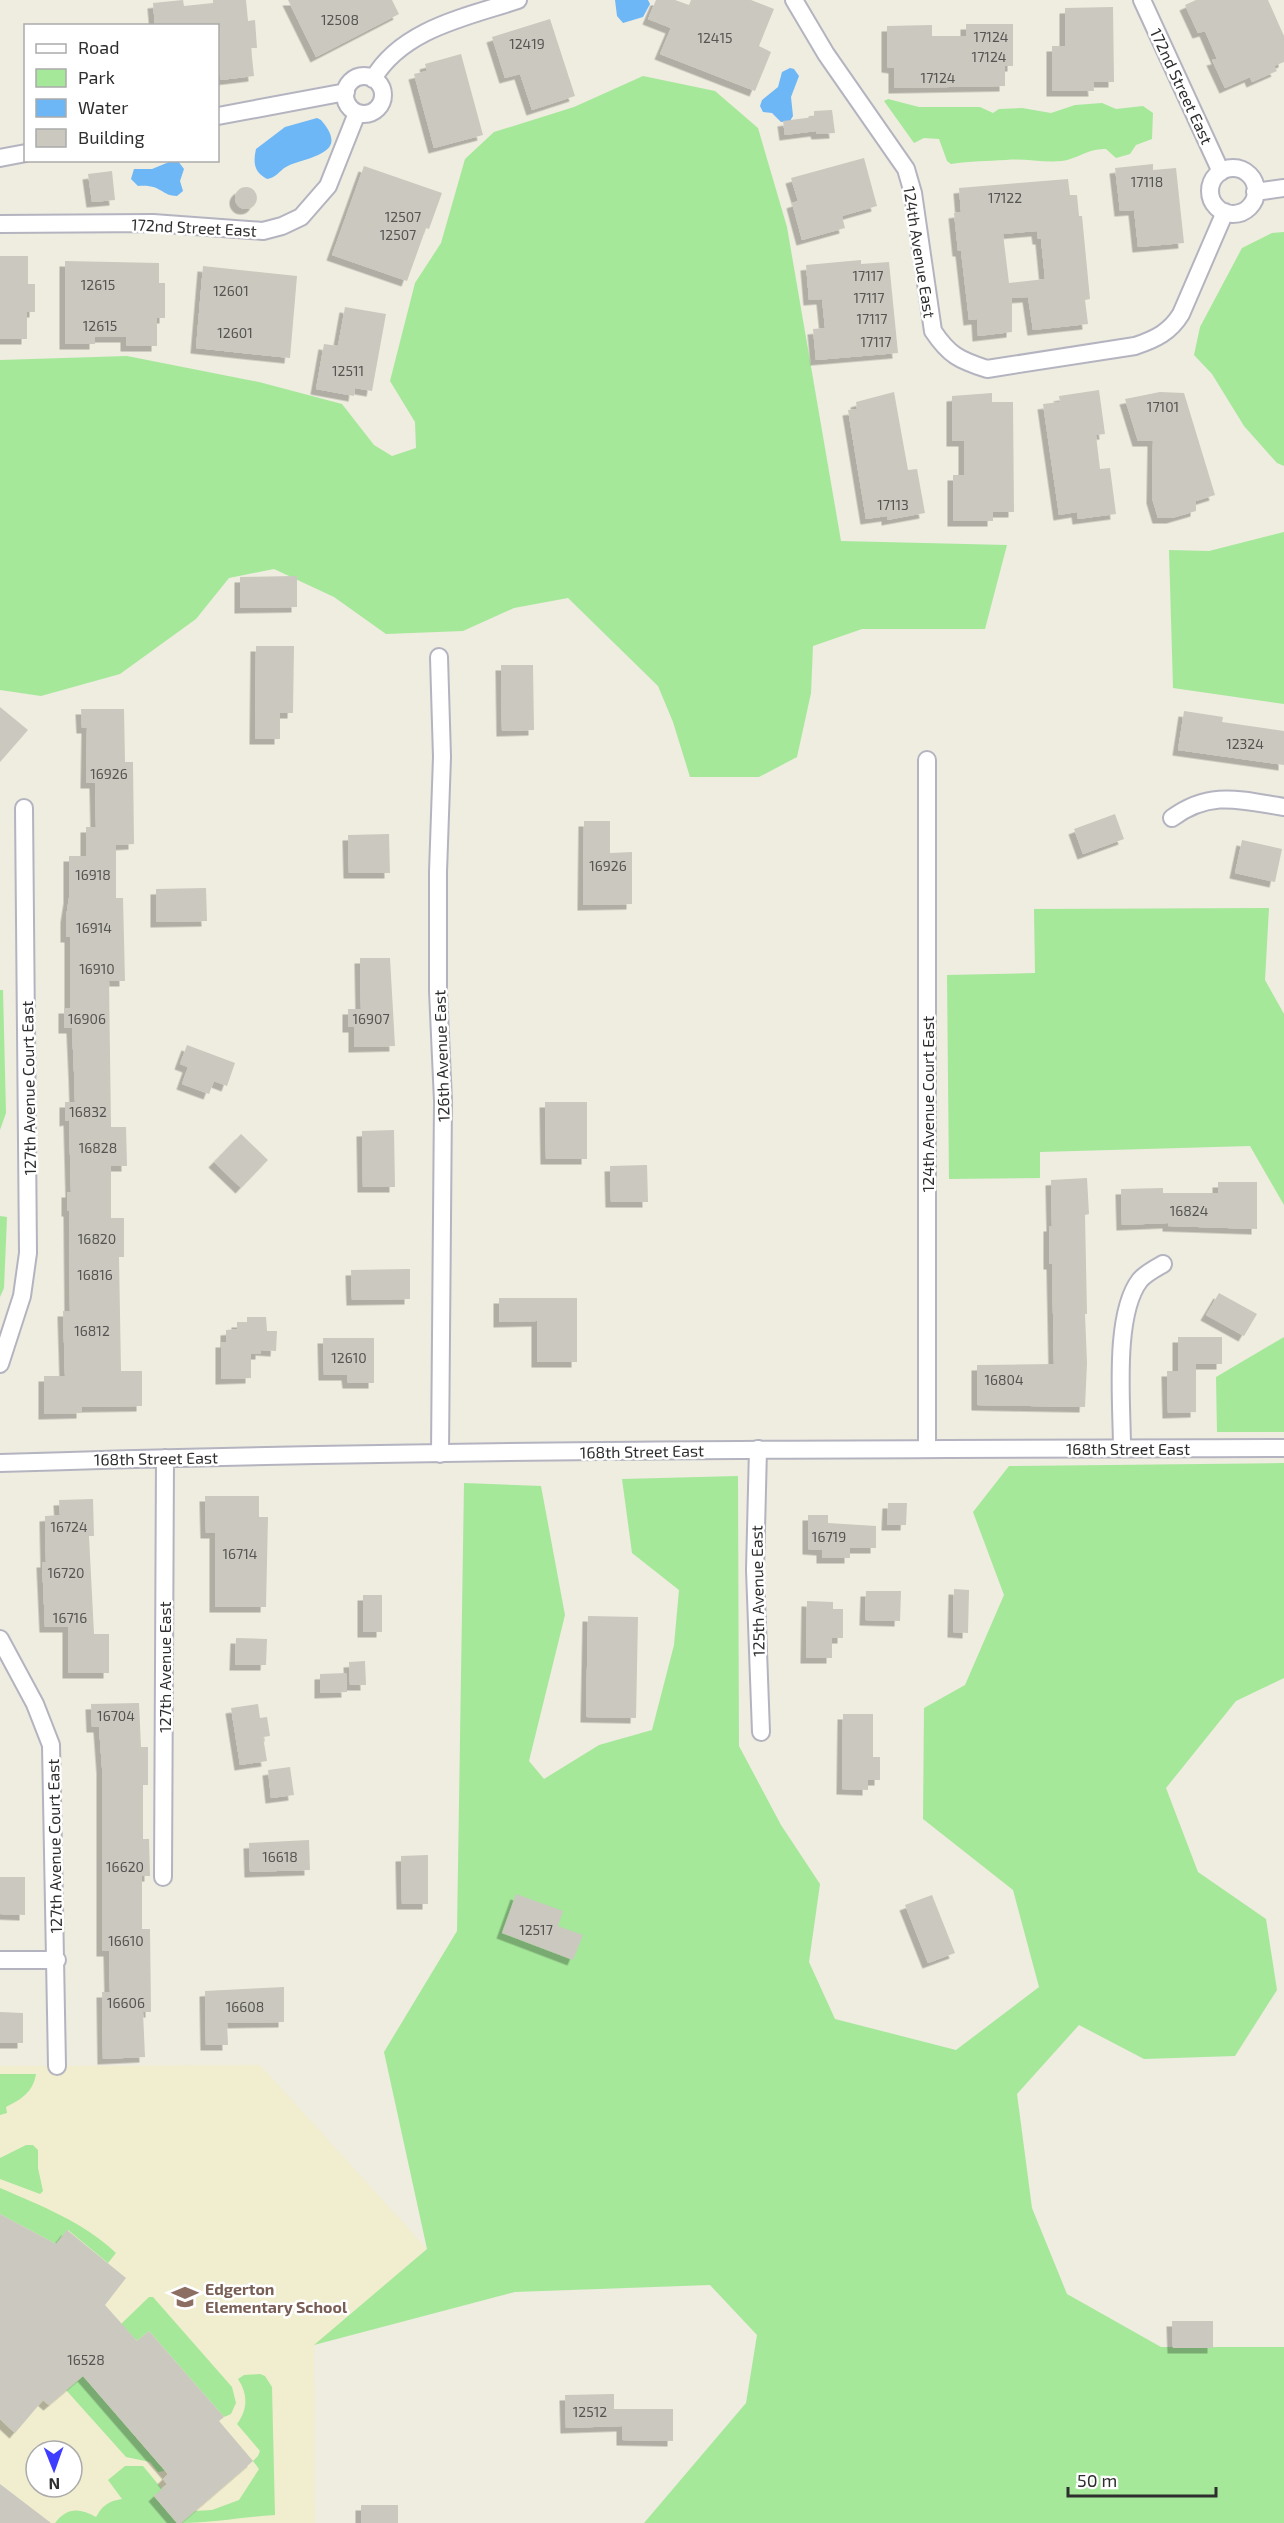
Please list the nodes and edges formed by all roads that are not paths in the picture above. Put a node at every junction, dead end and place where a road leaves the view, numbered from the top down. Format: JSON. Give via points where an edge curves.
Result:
{"nodes":[{"id":1,"x":518,"y":0,"type":"edge"},
{"id":2,"x":794,"y":0,"type":"edge"},
{"id":3,"x":1142,"y":0,"type":"edge"},
{"id":4,"x":373,"y":79,"type":"junction"},
{"id":5,"x":346,"y":92,"type":"junction"},
{"id":6,"x":357,"y":113,"type":"junction"},
{"id":7,"x":219,"y":116,"type":"edge"},
{"id":8,"x":24,"y":153,"type":"edge"},
{"id":9,"x":0,"y":158,"type":"edge"},
{"id":10,"x":1221,"y":172,"type":"junction"},
{"id":11,"x":1284,"y":188,"type":"edge"},
{"id":12,"x":1255,"y":192,"type":"junction"},
{"id":13,"x":1225,"y":212,"type":"junction"},
{"id":14,"x":0,"y":224,"type":"edge"},
{"id":15,"x":439,"y":657,"type":"dead end"},
{"id":16,"x":927,"y":760,"type":"dead end"},
{"id":17,"x":1284,"y":807,"type":"edge"},
{"id":18,"x":24,"y":808,"type":"dead end"},
{"id":19,"x":1172,"y":818,"type":"dead end"},
{"id":20,"x":1163,"y":1264,"type":"dead end"},
{"id":21,"x":0,"y":1364,"type":"edge"},
{"id":22,"x":1122,"y":1448,"type":"junction"},
{"id":23,"x":1284,"y":1448,"type":"edge"},
{"id":24,"x":758,"y":1449,"type":"junction"},
{"id":25,"x":927,"y":1449,"type":"junction"},
{"id":26,"x":440,"y":1454,"type":"junction"},
{"id":27,"x":165,"y":1458,"type":"junction"},
{"id":28,"x":0,"y":1463,"type":"edge"},
{"id":29,"x":0,"y":1639,"type":"edge"},
{"id":30,"x":761,"y":1732,"type":"dead end"},
{"id":31,"x":163,"y":1877,"type":"dead end"},
{"id":32,"x":0,"y":1960,"type":"edge"},
{"id":33,"x":57,"y":1960,"type":"junction"},
{"id":34,"x":57,"y":2066,"type":"dead end"}],
"edges":[{"from":1,"to":4,"type":"street","via":[[423,32],[382,62]]},
{"from":2,"to":13,"type":"street","name":"124th Avenue East","via":[[838,73],[906,169],[933,331],[946,350],[964,361],[987,369],[1155,340],[1173,327],[1181,314]]},
{"from":3,"to":10,"type":"street","name":"172nd Street East"},
{"from":4,"to":5,"type":"street","via":[[356,78]]},
{"from":4,"to":6,"type":"street","via":[[383,94],[380,106],[369,114]]},
{"from":5,"to":6,"type":"street","via":[[347,104]]},
{"from":5,"to":7,"type":"street"},
{"from":6,"to":14,"type":"street","name":"172nd Street East","via":[[328,186],[301,217],[282,226],[263,231],[153,223]]},
{"from":8,"to":9,"type":"street"},
{"from":10,"to":12,"type":"street","via":[[1235,168],[1242,171],[1253,181]]},
{"from":10,"to":13,"type":"street","via":[[1210,190],[1214,203]]},
{"from":11,"to":12,"type":"street"},
{"from":12,"to":13,"type":"street","via":[[1247,209],[1240,213]]},
{"from":15,"to":26,"type":"street","name":"126th Avenue East","via":[[442,758],[438,991],[443,1101]]},
{"from":16,"to":25,"type":"street","name":"124th Avenue Court East"},
{"from":17,"to":19,"type":"street","via":[[1252,801],[1203,800]]},
{"from":18,"to":21,"type":"street","name":"127th Avenue Court East","via":[[28,1253],[22,1296]]},
{"from":20,"to":22,"type":"street","via":[[1141,1279],[1130,1300],[1122,1331]]},
{"from":22,"to":23,"type":"street","name":"168th Street East"},
{"from":22,"to":25,"type":"street","name":"168th Street East"},
{"from":24,"to":25,"type":"street","name":"168th Street East"},
{"from":24,"to":26,"type":"street","name":"168th Street East"},
{"from":24,"to":30,"type":"street","name":"125th Avenue East","via":[[755,1570]]},
{"from":26,"to":27,"type":"street","name":"168th Street East"},
{"from":27,"to":28,"type":"street","name":"168th Street East"},
{"from":27,"to":31,"type":"street","name":"127th Avenue East"},
{"from":29,"to":33,"type":"street","name":"127th Avenue Court East","via":[[35,1704],[51,1745]]},
{"from":32,"to":33,"type":"street"},
{"from":33,"to":34,"type":"street","name":"127th Avenue Court East"}]}
